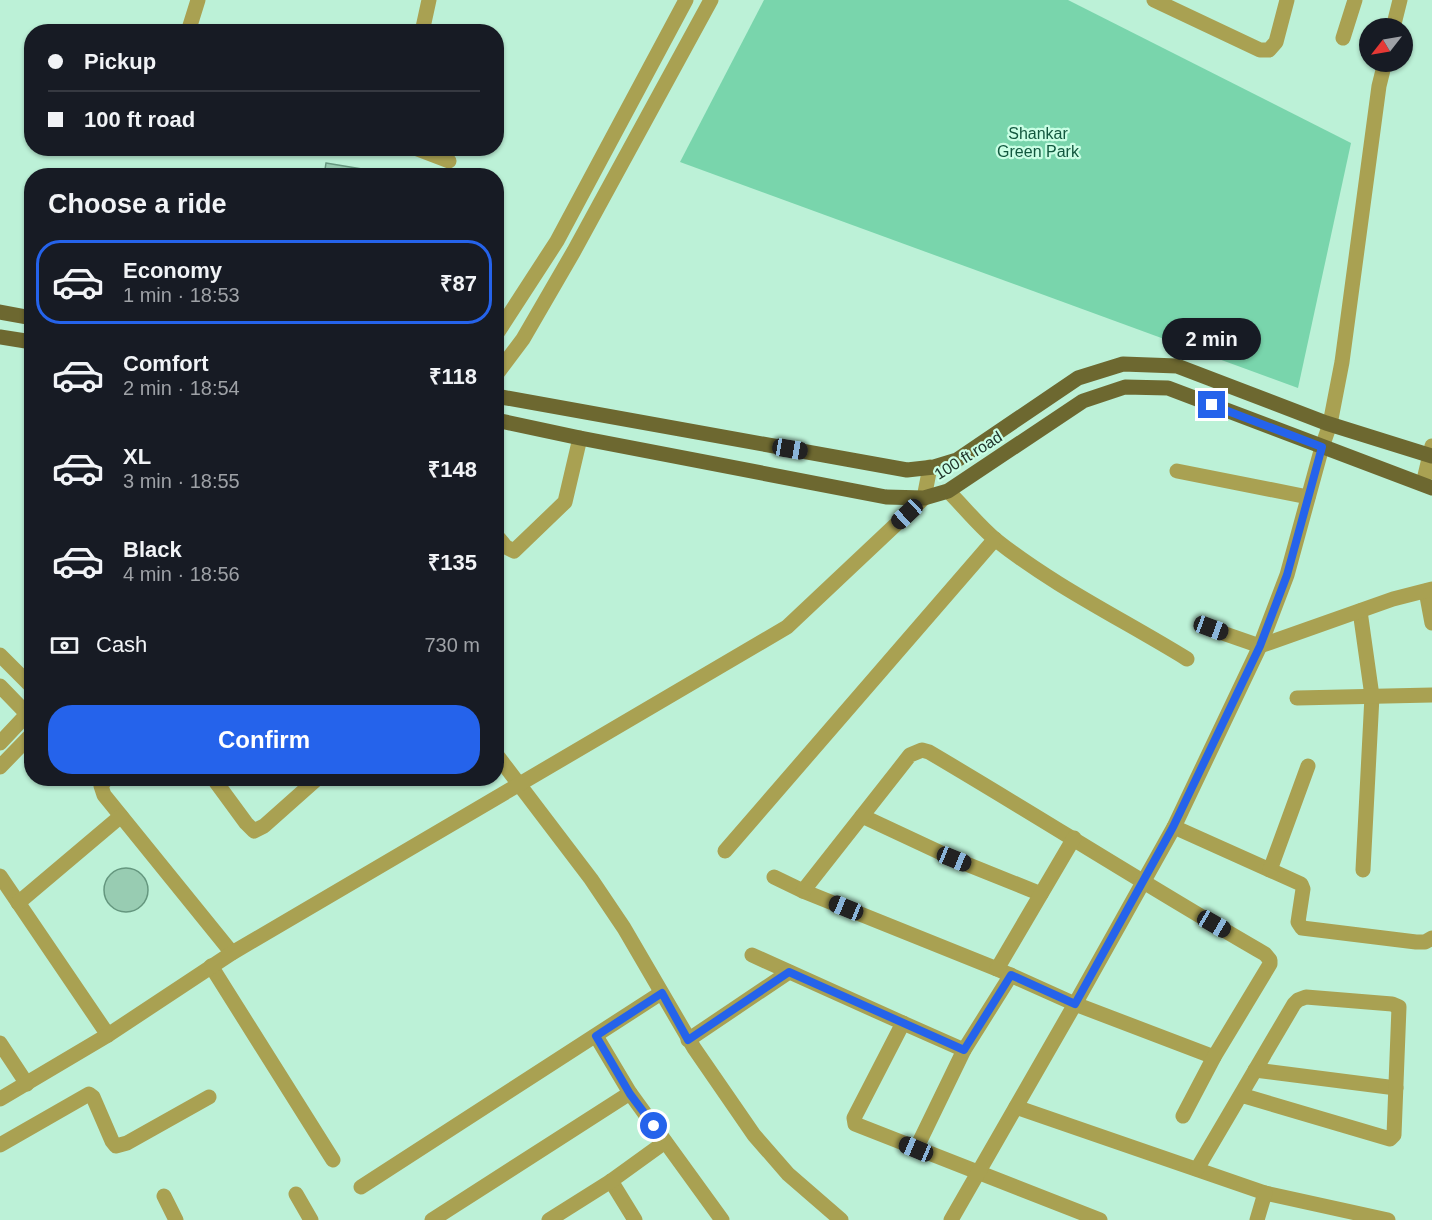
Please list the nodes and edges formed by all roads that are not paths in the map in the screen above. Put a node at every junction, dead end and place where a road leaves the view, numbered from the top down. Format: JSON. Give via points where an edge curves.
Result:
{"nodes":[{"id":1,"x":198,"y":0,"type":"edge"},
{"id":2,"x":429,"y":0,"type":"edge"},
{"id":3,"x":686,"y":0,"type":"edge"},
{"id":4,"x":711,"y":0,"type":"edge"},
{"id":5,"x":1154,"y":0,"type":"edge"},
{"id":6,"x":1287,"y":0,"type":"edge"},
{"id":7,"x":1355,"y":0,"type":"edge"},
{"id":8,"x":1400,"y":0,"type":"edge"},
{"id":9,"x":1396,"y":18,"type":"edge"},
{"id":10,"x":190,"y":24,"type":"edge"},
{"id":11,"x":424,"y":24,"type":"edge"},
{"id":12,"x":1343,"y":38,"type":"dead end"},
{"id":13,"x":1382,"y":72,"type":"edge"},
{"id":14,"x":438,"y":156,"type":"edge"},
{"id":15,"x":449,"y":160,"type":"dead end"},
{"id":16,"x":0,"y":312,"type":"edge"},
{"id":17,"x":24,"y":316,"type":"edge"},
{"id":18,"x":504,"y":323,"type":"edge"},
{"id":19,"x":0,"y":337,"type":"edge"},
{"id":20,"x":24,"y":341,"type":"edge"},
{"id":21,"x":504,"y":364,"type":"edge"},
{"id":22,"x":504,"y":397,"type":"edge"},
{"id":23,"x":504,"y":422,"type":"edge"},
{"id":24,"x":1330,"y":424,"type":"junction"},
{"id":25,"x":580,"y":438,"type":"junction"},
{"id":26,"x":1322,"y":447,"type":"junction"},
{"id":27,"x":1432,"y":453,"type":"edge"},
{"id":28,"x":930,"y":467,"type":"junction"},
{"id":29,"x":1177,"y":471,"type":"dead end"},
{"id":30,"x":1427,"y":486,"type":"edge"},
{"id":31,"x":948,"y":491,"type":"junction"},
{"id":32,"x":1308,"y":497,"type":"junction"},
{"id":33,"x":924,"y":498,"type":"junction"},
{"id":34,"x":995,"y":539,"type":"junction"},
{"id":35,"x":504,"y":544,"type":"edge"},
{"id":36,"x":1429,"y":590,"type":"edge"},
{"id":37,"x":1360,"y":611,"type":"junction"},
{"id":38,"x":1432,"y":623,"type":"edge"},
{"id":39,"x":1211,"y":628,"type":"dead end"},
{"id":40,"x":1260,"y":646,"type":"junction"},
{"id":41,"x":0,"y":655,"type":"edge"},
{"id":42,"x":1187,"y":659,"type":"dead end"},
{"id":43,"x":24,"y":679,"type":"edge"},
{"id":44,"x":0,"y":686,"type":"edge"},
{"id":45,"x":1432,"y":695,"type":"edge"},
{"id":46,"x":1372,"y":696,"type":"junction"},
{"id":47,"x":1298,"y":698,"type":"dead end"},
{"id":48,"x":24,"y":708,"type":"edge"},
{"id":49,"x":24,"y":720,"type":"edge"},
{"id":50,"x":24,"y":742,"type":"edge"},
{"id":51,"x":0,"y":743,"type":"edge"},
{"id":52,"x":504,"y":764,"type":"edge"},
{"id":53,"x":1308,"y":766,"type":"dead end"},
{"id":54,"x":0,"y":767,"type":"edge"},
{"id":55,"x":520,"y":783,"type":"junction"},
{"id":56,"x":101,"y":786,"type":"edge"},
{"id":57,"x":219,"y":786,"type":"edge"},
{"id":58,"x":309,"y":786,"type":"edge"},
{"id":59,"x":121,"y":816,"type":"junction"},
{"id":60,"x":862,"y":816,"type":"junction"},
{"id":61,"x":1173,"y":827,"type":"junction"},
{"id":62,"x":1074,"y":838,"type":"junction"},
{"id":63,"x":725,"y":851,"type":"dead end"},
{"id":64,"x":1270,"y":870,"type":"junction"},
{"id":65,"x":1364,"y":870,"type":"dead end"},
{"id":66,"x":0,"y":876,"type":"edge"},
{"id":67,"x":774,"y":877,"type":"dead end"},
{"id":68,"x":1143,"y":882,"type":"junction"},
{"id":69,"x":803,"y":891,"type":"junction"},
{"id":70,"x":1041,"y":894,"type":"junction"},
{"id":71,"x":18,"y":903,"type":"junction"},
{"id":72,"x":1432,"y":938,"type":"edge"},
{"id":73,"x":232,"y":953,"type":"junction"},
{"id":74,"x":752,"y":956,"type":"dead end"},
{"id":75,"x":212,"y":966,"type":"junction"},
{"id":76,"x":789,"y":972,"type":"junction"},
{"id":77,"x":1004,"y":972,"type":"junction"},
{"id":78,"x":662,"y":993,"type":"junction"},
{"id":79,"x":1075,"y":1004,"type":"junction"},
{"id":80,"x":903,"y":1023,"type":"junction"},
{"id":81,"x":108,"y":1035,"type":"junction"},
{"id":82,"x":596,"y":1036,"type":"junction"},
{"id":83,"x":688,"y":1040,"type":"junction"},
{"id":84,"x":0,"y":1043,"type":"edge"},
{"id":85,"x":964,"y":1050,"type":"junction"},
{"id":86,"x":1215,"y":1057,"type":"junction"},
{"id":87,"x":1255,"y":1070,"type":"junction"},
{"id":88,"x":27,"y":1084,"type":"junction"},
{"id":89,"x":1396,"y":1088,"type":"junction"},
{"id":90,"x":630,"y":1094,"type":"junction"},
{"id":91,"x":1241,"y":1095,"type":"junction"},
{"id":92,"x":209,"y":1097,"type":"dead end"},
{"id":93,"x":0,"y":1099,"type":"edge"},
{"id":94,"x":1016,"y":1107,"type":"junction"},
{"id":95,"x":1184,"y":1116,"type":"dead end"},
{"id":96,"x":665,"y":1142,"type":"junction"},
{"id":97,"x":0,"y":1145,"type":"edge"},
{"id":98,"x":916,"y":1149,"type":"junction"},
{"id":99,"x":333,"y":1160,"type":"dead end"},
{"id":100,"x":1197,"y":1169,"type":"junction"},
{"id":101,"x":978,"y":1173,"type":"junction"},
{"id":102,"x":611,"y":1180,"type":"junction"},
{"id":103,"x":361,"y":1187,"type":"dead end"},
{"id":104,"x":1265,"y":1193,"type":"junction"},
{"id":105,"x":296,"y":1194,"type":"dead end"},
{"id":106,"x":164,"y":1196,"type":"dead end"},
{"id":107,"x":176,"y":1220,"type":"edge"},
{"id":108,"x":310,"y":1220,"type":"edge"},
{"id":109,"x":432,"y":1220,"type":"edge"},
{"id":110,"x":549,"y":1220,"type":"edge"},
{"id":111,"x":635,"y":1220,"type":"edge"},
{"id":112,"x":722,"y":1220,"type":"edge"},
{"id":113,"x":841,"y":1220,"type":"edge"},
{"id":114,"x":951,"y":1220,"type":"edge"},
{"id":115,"x":1100,"y":1220,"type":"edge"},
{"id":116,"x":1257,"y":1220,"type":"edge"},
{"id":117,"x":1388,"y":1220,"type":"edge"}],
"edges":[{"from":1,"to":10,"type":"street"},
{"from":2,"to":11,"type":"street"},
{"from":3,"to":18,"type":"street","via":[[557,241]]},
{"from":4,"to":21,"type":"street","via":[[568,260]]},
{"from":5,"to":6,"type":"street","via":[[1260,50],[1269,50],[1276,42]]},
{"from":7,"to":12,"type":"street"},
{"from":8,"to":9,"type":"street"},
{"from":13,"to":24,"type":"street"},
{"from":14,"to":15,"type":"street"},
{"from":16,"to":17,"type":"main road"},
{"from":19,"to":20,"type":"main road"},
{"from":22,"to":28,"type":"main road","name":"100 ft road","via":[[881,466],[907,470]]},
{"from":23,"to":25,"type":"main road","name":"100 ft road"},
{"from":24,"to":26,"type":"street"},
{"from":24,"to":27,"type":"main road","name":"100 ft road"},
{"from":24,"to":28,"type":"main road","name":"100 ft road","via":[[1177,366],[1123,364],[1078,378],[957,460]]},
{"from":25,"to":33,"type":"main road","name":"100 ft road","via":[[886,496]]},
{"from":25,"to":35,"type":"street","via":[[568,495],[560,508],[514,551]]},
{"from":26,"to":30,"type":"main road","name":"100 ft road"},
{"from":26,"to":31,"type":"main road","name":"100 ft road","via":[[1168,388],[1125,387],[1083,401]]},
{"from":26,"to":32,"type":"street"},
{"from":27,"to":30,"type":"street"},
{"from":28,"to":33,"type":"street"},
{"from":29,"to":32,"type":"street"},
{"from":31,"to":33,"type":"main road","name":"100 ft road"},
{"from":31,"to":34,"type":"street"},
{"from":32,"to":40,"type":"street","via":[[1287,575]]},
{"from":33,"to":55,"type":"street","via":[[786,627]]},
{"from":34,"to":42,"type":"street","via":[[1059,584]]},
{"from":34,"to":63,"type":"street"},
{"from":36,"to":37,"type":"street"},
{"from":36,"to":38,"type":"street"},
{"from":37,"to":40,"type":"street"},
{"from":37,"to":46,"type":"street"},
{"from":39,"to":40,"type":"street"},
{"from":40,"to":61,"type":"street"},
{"from":41,"to":43,"type":"street"},
{"from":44,"to":48,"type":"street"},
{"from":45,"to":46,"type":"street"},
{"from":46,"to":47,"type":"street"},
{"from":46,"to":65,"type":"street"},
{"from":49,"to":51,"type":"street"},
{"from":50,"to":54,"type":"street"},
{"from":52,"to":55,"type":"street"},
{"from":53,"to":64,"type":"street"},
{"from":55,"to":73,"type":"street"},
{"from":55,"to":78,"type":"street","via":[[591,879]]},
{"from":56,"to":59,"type":"street"},
{"from":57,"to":58,"type":"street","via":[[254,831]]},
{"from":59,"to":71,"type":"street"},
{"from":59,"to":73,"type":"street"},
{"from":60,"to":62,"type":"street","via":[[910,755],[922,750]]},
{"from":60,"to":69,"type":"street"},
{"from":60,"to":70,"type":"street"},
{"from":61,"to":64,"type":"street"},
{"from":61,"to":68,"type":"street"},
{"from":62,"to":68,"type":"street"},
{"from":62,"to":70,"type":"street"},
{"from":64,"to":72,"type":"street","via":[[1303,886],[1298,922],[1302,928],[1416,942]]},
{"from":66,"to":71,"type":"street"},
{"from":67,"to":69,"type":"street"},
{"from":68,"to":79,"type":"street"},
{"from":68,"to":86,"type":"street","via":[[1270,960]]},
{"from":69,"to":77,"type":"street"},
{"from":70,"to":77,"type":"street"},
{"from":71,"to":81,"type":"street"},
{"from":73,"to":75,"type":"street"},
{"from":74,"to":76,"type":"street"},
{"from":75,"to":81,"type":"street"},
{"from":75,"to":99,"type":"street"},
{"from":76,"to":80,"type":"street"},
{"from":76,"to":83,"type":"street"},
{"from":77,"to":79,"type":"street"},
{"from":77,"to":85,"type":"street"},
{"from":78,"to":82,"type":"street"},
{"from":78,"to":83,"type":"street"},
{"from":79,"to":86,"type":"street"},
{"from":79,"to":94,"type":"street"},
{"from":80,"to":85,"type":"street"},
{"from":80,"to":98,"type":"street","via":[[853,1120]]},
{"from":81,"to":88,"type":"street"},
{"from":82,"to":90,"type":"street"},
{"from":82,"to":103,"type":"street"},
{"from":83,"to":113,"type":"street","via":[[754,1135],[788,1174]]},
{"from":84,"to":88,"type":"street"},
{"from":85,"to":98,"type":"street"},
{"from":86,"to":95,"type":"street"},
{"from":87,"to":89,"type":"street"},
{"from":87,"to":89,"type":"street","via":[[1294,1004],[1302,998],[1392,1004],[1399,1007],[1400,1013]]},
{"from":87,"to":91,"type":"street"},
{"from":88,"to":93,"type":"street"},
{"from":89,"to":91,"type":"street","via":[[1394,1135],[1390,1139]]},
{"from":90,"to":96,"type":"street"},
{"from":90,"to":109,"type":"street"},
{"from":91,"to":100,"type":"street"},
{"from":92,"to":97,"type":"street","via":[[116,1146],[96,1101],[89,1095]]},
{"from":94,"to":100,"type":"street"},
{"from":94,"to":101,"type":"street"},
{"from":96,"to":102,"type":"street"},
{"from":96,"to":112,"type":"street"},
{"from":98,"to":101,"type":"street"},
{"from":100,"to":104,"type":"street"},
{"from":101,"to":114,"type":"street"},
{"from":101,"to":115,"type":"street"},
{"from":102,"to":110,"type":"street"},
{"from":102,"to":111,"type":"street"},
{"from":104,"to":116,"type":"street"},
{"from":104,"to":117,"type":"street"},
{"from":105,"to":108,"type":"street"},
{"from":106,"to":107,"type":"street"}]}
